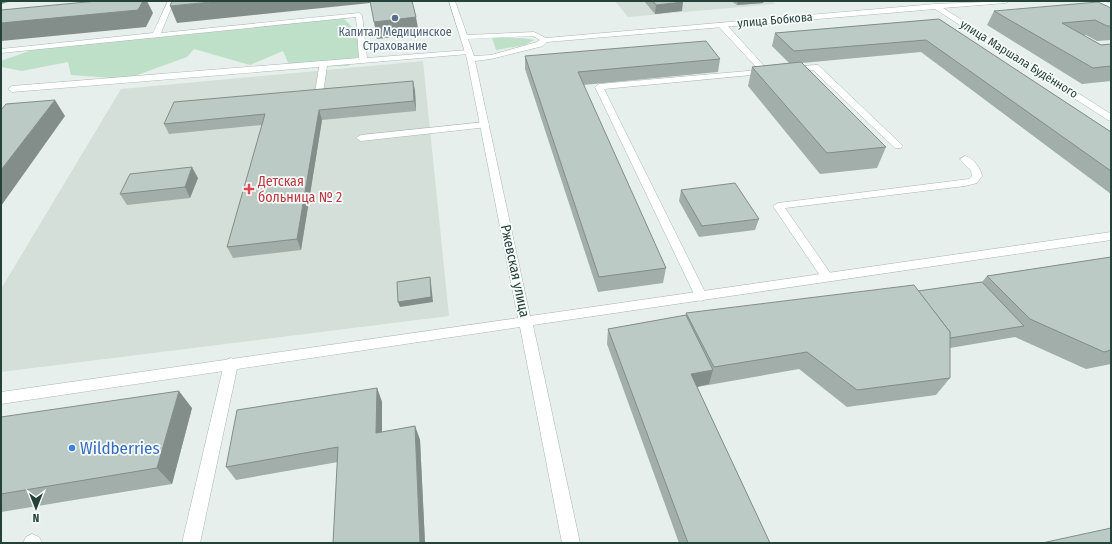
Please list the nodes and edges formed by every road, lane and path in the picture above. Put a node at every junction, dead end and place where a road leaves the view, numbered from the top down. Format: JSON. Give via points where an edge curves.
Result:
{"nodes":[{"id":1,"x":8,"y":1,"type":"edge"},
{"id":2,"x":171,"y":1,"type":"edge"},
{"id":3,"x":452,"y":1,"type":"edge"},
{"id":4,"x":927,"y":1,"type":"edge"},
{"id":5,"x":1006,"y":1,"type":"edge"},
{"id":6,"x":1098,"y":1,"type":"edge"},
{"id":7,"x":1,"y":2,"type":"edge"},
{"id":8,"x":936,"y":7,"type":"junction"},
{"id":9,"x":1111,"y":7,"type":"edge"},
{"id":10,"x":722,"y":25,"type":"junction"},
{"id":11,"x":156,"y":36,"type":"junction"},
{"id":12,"x":464,"y":37,"type":"junction"},
{"id":13,"x":545,"y":40,"type":"junction"},
{"id":14,"x":1,"y":51,"type":"edge"},
{"id":15,"x":470,"y":55,"type":"junction"},
{"id":16,"x":364,"y":60,"type":"junction"},
{"id":17,"x":323,"y":64,"type":"junction"},
{"id":18,"x":765,"y":72,"type":"junction"},
{"id":19,"x":12,"y":89,"type":"dead end"},
{"id":20,"x":319,"y":93,"type":"edge"},
{"id":21,"x":1111,"y":118,"type":"edge"},
{"id":22,"x":485,"y":125,"type":"junction"},
{"id":23,"x":361,"y":138,"type":"dead end"},
{"id":24,"x":898,"y":146,"type":"dead end"},
{"id":25,"x":965,"y":158,"type":"dead end"},
{"id":26,"x":1111,"y":236,"type":"edge"},
{"id":27,"x":827,"y":277,"type":"junction"},
{"id":28,"x":701,"y":296,"type":"junction"},
{"id":29,"x":525,"y":321,"type":"junction"},
{"id":30,"x":231,"y":364,"type":"junction"},
{"id":31,"x":1,"y":398,"type":"edge"},
{"id":32,"x":191,"y":543,"type":"edge"},
{"id":33,"x":571,"y":543,"type":"edge"}],
"edges":[{"from":1,"to":7,"type":"main road"},
{"from":2,"to":11,"type":"street"},
{"from":3,"to":12,"type":"street","name":"Ржевская улица"},
{"from":4,"to":8,"type":"street","name":"улица Маршала Будённого"},
{"from":5,"to":8,"type":"street","name":"улица Бобкова"},
{"from":6,"to":9,"type":"street"},
{"from":8,"to":10,"type":"street","name":"улица Бобкова"},
{"from":8,"to":21,"type":"street","name":"улица Маршала Будённого"},
{"from":10,"to":13,"type":"street","name":"улица Бобкова"},
{"from":10,"to":18,"type":"street"},
{"from":11,"to":14,"type":"street"},
{"from":11,"to":16,"type":"street","via":[[359,15]]},
{"from":12,"to":13,"type":"street","name":"улица Бобкова","via":[[534,34]]},
{"from":12,"to":15,"type":"street","name":"Ржевская улица"},
{"from":13,"to":15,"type":"street","name":"улица Бобкова","via":[[540,44],[498,55]]},
{"from":15,"to":16,"type":"street","name":"улица Бобкова"},
{"from":15,"to":22,"type":"street","name":"Ржевская улица"},
{"from":16,"to":17,"type":"street","name":"улица Бобкова"},
{"from":17,"to":19,"type":"street","name":"улица Бобкова"},
{"from":17,"to":20,"type":"street"},
{"from":18,"to":24,"type":"street","via":[[815,67]]},
{"from":18,"to":28,"type":"street","via":[[598,88]]},
{"from":22,"to":23,"type":"street"},
{"from":22,"to":29,"type":"street","name":"Ржевская улица"},
{"from":25,"to":27,"type":"street","via":[[976,170],[977,176],[974,181],[778,206]]},
{"from":26,"to":27,"type":"street"},
{"from":27,"to":28,"type":"street"},
{"from":28,"to":29,"type":"street"},
{"from":29,"to":30,"type":"street"},
{"from":29,"to":33,"type":"street","name":"Ржевская улица"},
{"from":30,"to":31,"type":"street"},
{"from":30,"to":32,"type":"street"}]}
